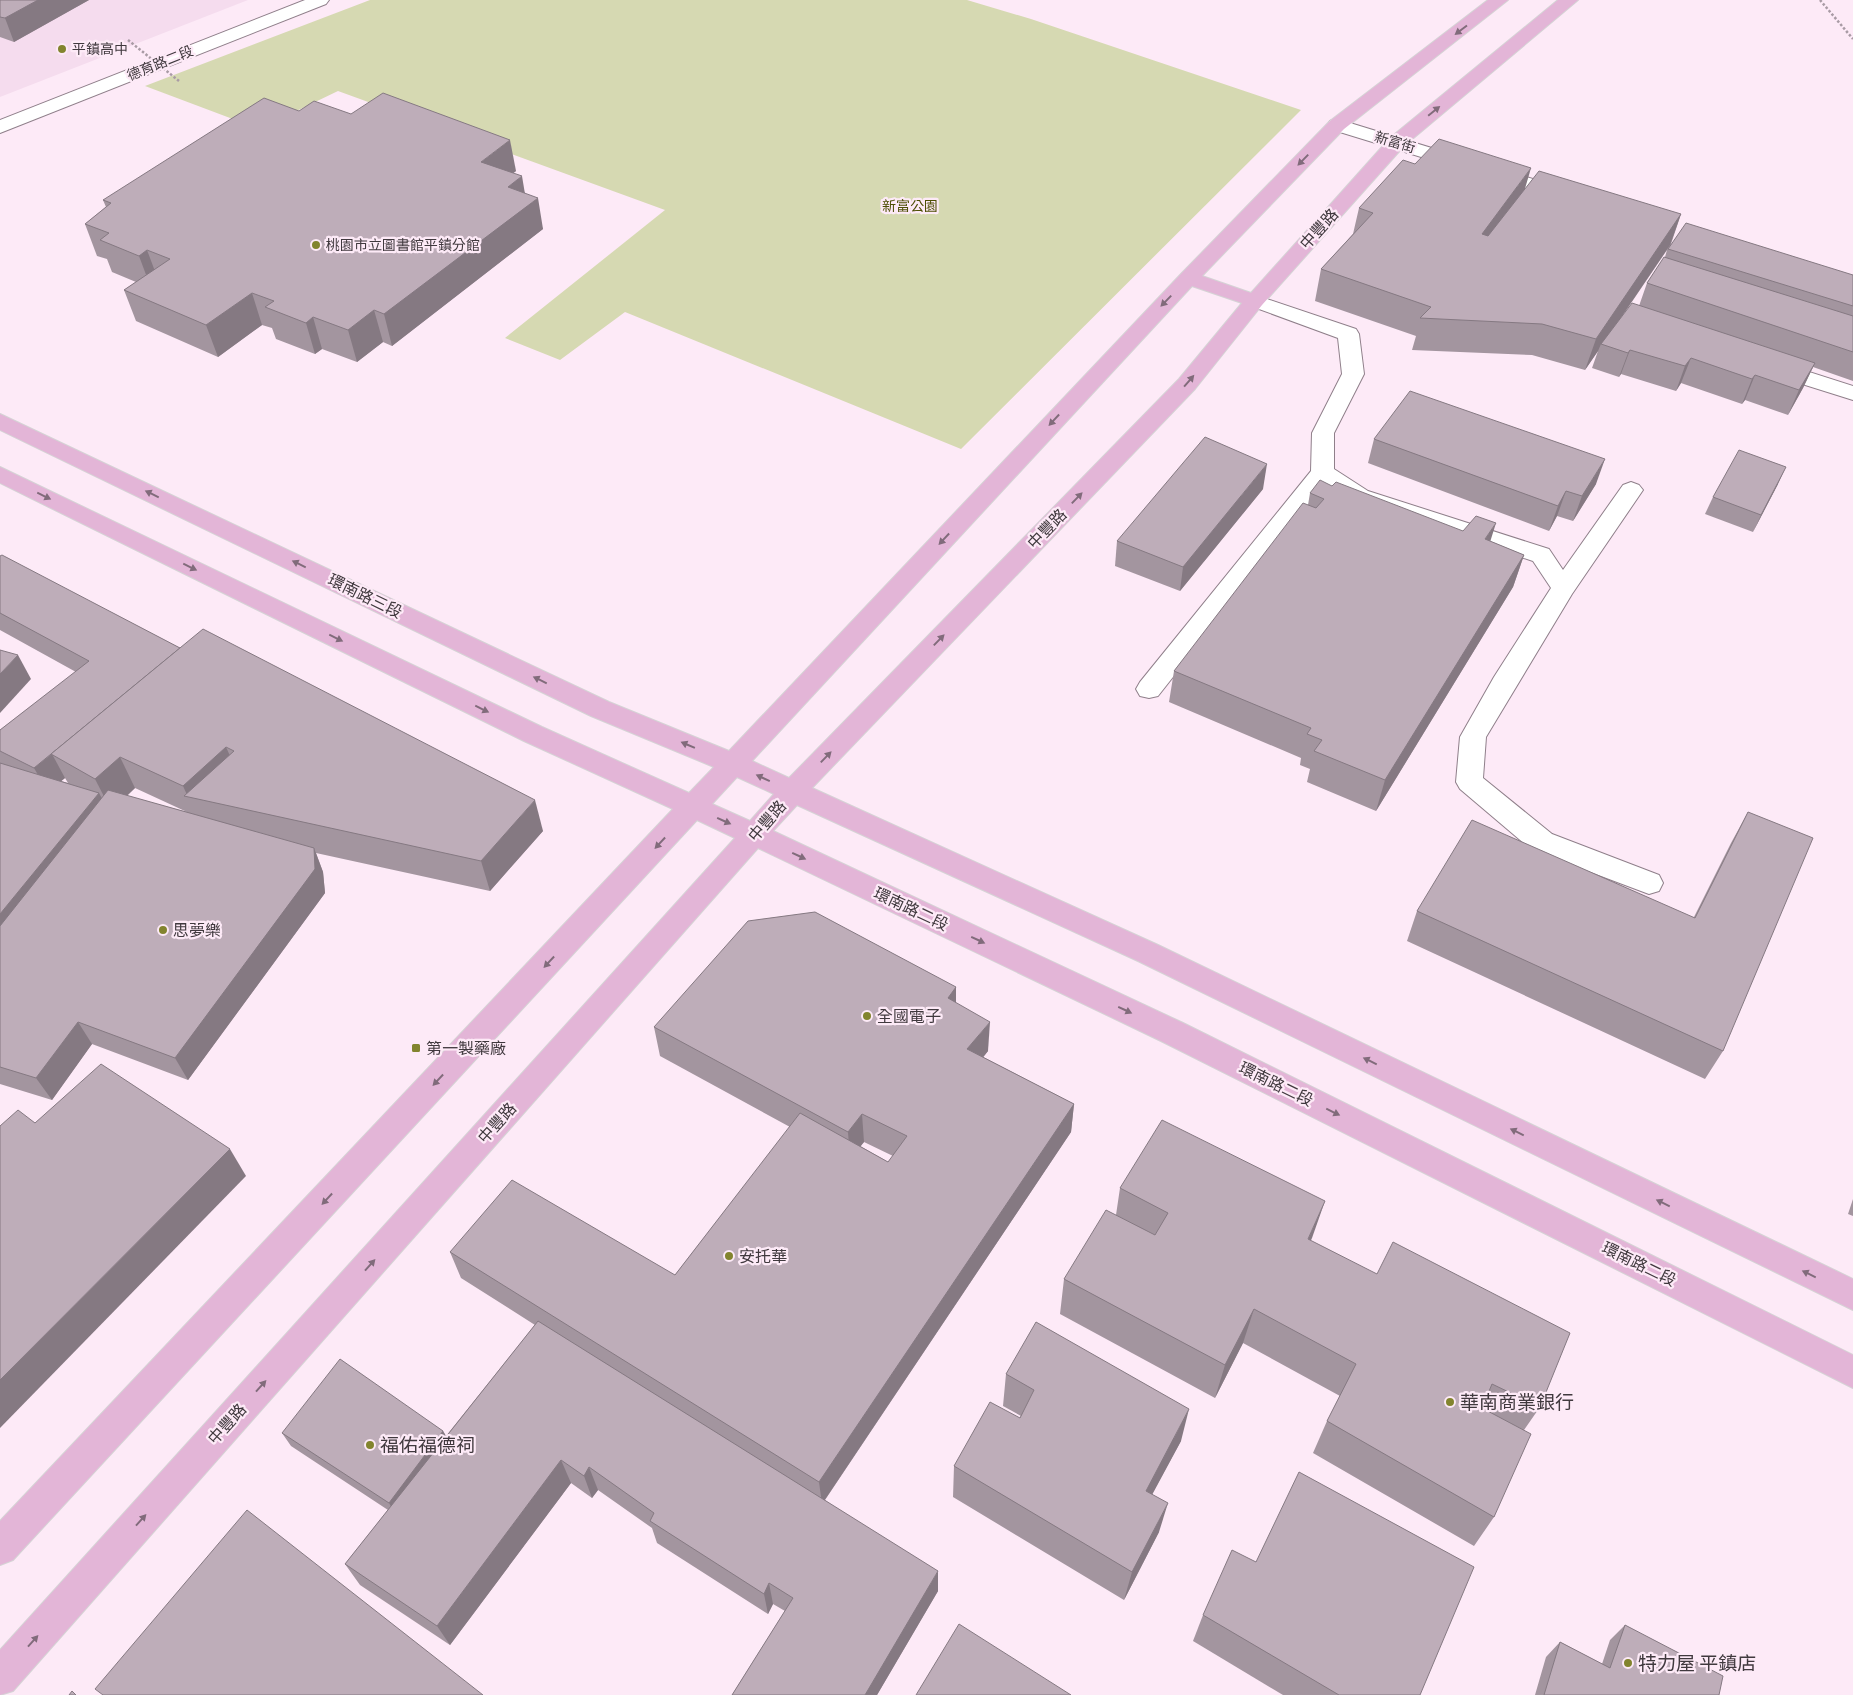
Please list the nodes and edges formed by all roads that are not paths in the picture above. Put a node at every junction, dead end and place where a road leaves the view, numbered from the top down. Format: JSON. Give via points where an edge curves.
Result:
{"nodes":[{"id":1,"x":320,"y":0,"type":"edge"},
{"id":2,"x":1499,"y":0,"type":"edge"},
{"id":3,"x":1569,"y":0,"type":"edge"},
{"id":4,"x":1337,"y":125,"type":"junction"},
{"id":5,"x":0,"y":127,"type":"edge"},
{"id":6,"x":1397,"y":142,"type":"junction"},
{"id":7,"x":1587,"y":202,"type":"edge"},
{"id":8,"x":1188,"y":278,"type":"junction"},
{"id":9,"x":1255,"y":301,"type":"junction"},
{"id":10,"x":1749,"y":360,"type":"edge"},
{"id":11,"x":1853,"y":393,"type":"edge"},
{"id":12,"x":0,"y":421,"type":"edge"},
{"id":13,"x":1322,"y":472,"type":"junction"},
{"id":14,"x":0,"y":474,"type":"edge"},
{"id":15,"x":1631,"y":490,"type":"dead end"},
{"id":16,"x":1563,"y":588,"type":"junction"},
{"id":17,"x":1149,"y":690,"type":"dead end"},
{"id":18,"x":733,"y":764,"type":"junction"},
{"id":19,"x":792,"y":792,"type":"junction"},
{"id":20,"x":693,"y":807,"type":"junction"},
{"id":21,"x":755,"y":835,"type":"junction"},
{"id":22,"x":1649,"y":883,"type":"dead end"},
{"id":23,"x":1853,"y":1295,"type":"edge"},
{"id":24,"x":1853,"y":1372,"type":"edge"},
{"id":25,"x":0,"y":1547,"type":"edge"},
{"id":26,"x":0,"y":1678,"type":"edge"}],
"edges":[{"from":1,"to":5,"type":"street","name":"德育路二段"},
{"from":2,"to":4,"type":"main road","one_way":true},
{"from":6,"to":3,"type":"main road","name":"中豐路","one_way":true},
{"from":4,"to":6,"type":"street","name":"新富街"},
{"from":4,"to":8,"type":"main road","one_way":true},
{"from":6,"to":7,"type":"street","name":"新富街"},
{"from":6,"to":9,"type":"main road","name":"中豐路"},
{"from":8,"to":9,"type":"main road"},
{"from":8,"to":18,"type":"main road","one_way":true},
{"from":9,"to":13,"type":"street","via":[[1348,334],[1354,374],[1323,433]]},
{"from":19,"to":9,"type":"main road","name":"中豐路","one_way":true,"via":[[1187,384]]},
{"from":10,"to":11,"type":"street"},
{"from":18,"to":12,"type":"main road","name":"環南路三段","one_way":true,"via":[[600,709]]},
{"from":13,"to":16,"type":"street","via":[[1360,496],[1541,555]]},
{"from":13,"to":17,"type":"street"},
{"from":14,"to":20,"type":"main road","one_way":true,"via":[[533,734]]},
{"from":15,"to":16,"type":"street"},
{"from":16,"to":22,"type":"street","via":[[1502,684],[1473,737],[1470,782],[1542,842]]},
{"from":19,"to":18,"type":"main road","one_way":true},
{"from":18,"to":20,"type":"main road"},
{"from":19,"to":21,"type":"main road","name":"中豐路"},
{"from":23,"to":19,"type":"main road","one_way":true,"via":[[1148,953]]},
{"from":20,"to":21,"type":"main road","name":"環南路二段","one_way":true},
{"from":20,"to":25,"type":"main road","one_way":true},
{"from":21,"to":24,"type":"main road","name":"環南路二段","one_way":true,"via":[[1172,1032]]},
{"from":26,"to":21,"type":"main road","name":"中豐路","one_way":true}]}
